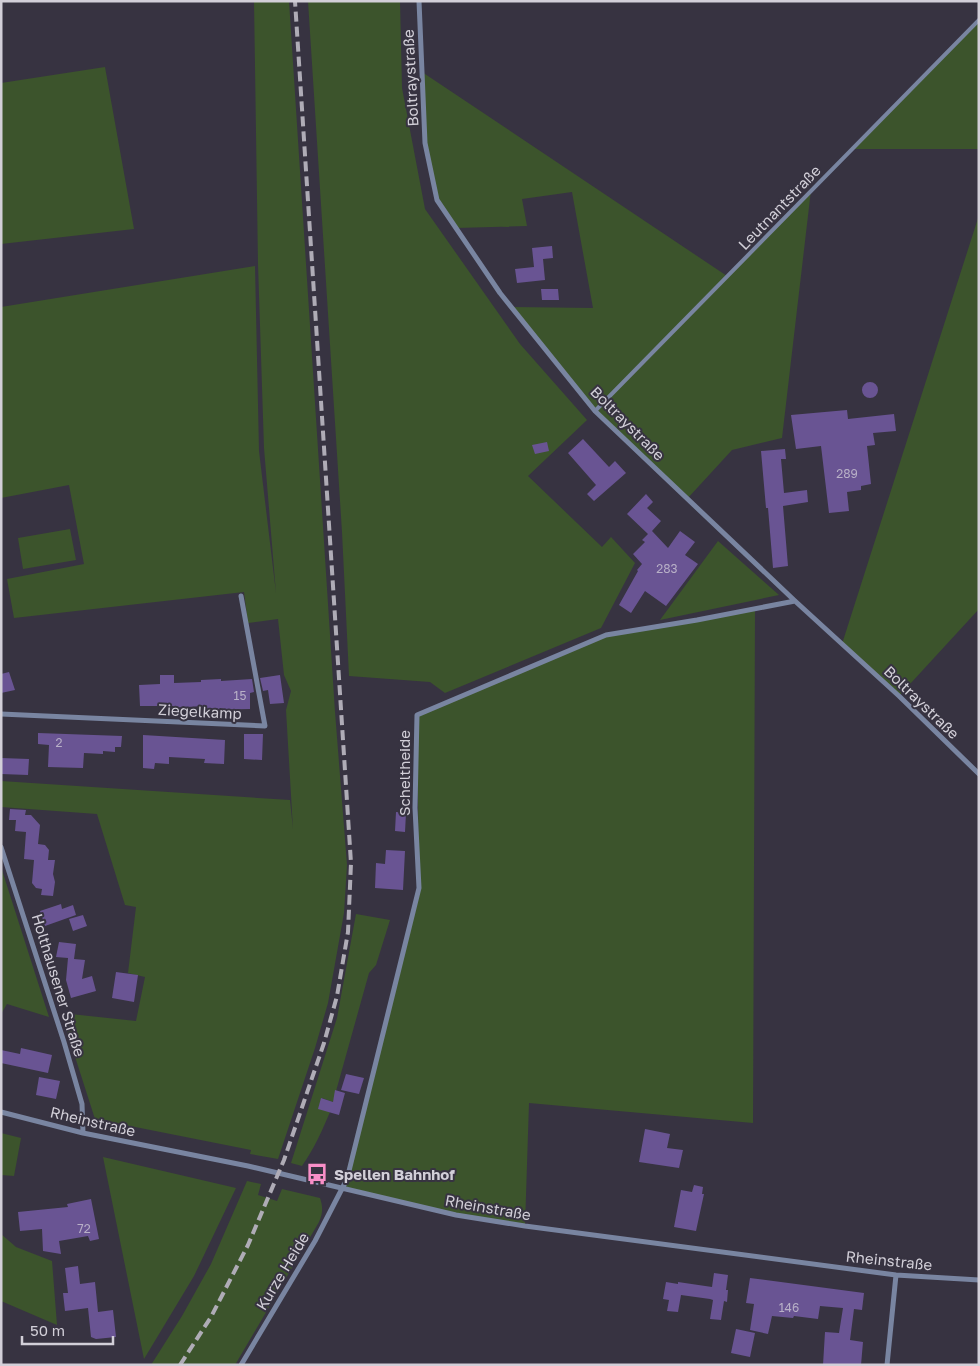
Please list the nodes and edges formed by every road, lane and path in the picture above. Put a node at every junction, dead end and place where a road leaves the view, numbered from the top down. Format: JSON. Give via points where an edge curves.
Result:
{"nodes":[{"id":1,"x":419,"y":1,"type":"edge"},
{"id":2,"x":979,"y":20,"type":"edge"},
{"id":3,"x":595,"y":411,"type":"junction"},
{"id":4,"x":241,"y":596,"type":"dead end"},
{"id":5,"x":795,"y":600,"type":"junction"},
{"id":6,"x":1,"y":714,"type":"edge"},
{"id":7,"x":979,"y":774,"type":"edge"},
{"id":8,"x":1,"y":847,"type":"edge"},
{"id":9,"x":1,"y":1112,"type":"edge"},
{"id":10,"x":83,"y":1133,"type":"junction"},
{"id":11,"x":342,"y":1190,"type":"junction"},
{"id":12,"x":896,"y":1275,"type":"junction"},
{"id":13,"x":979,"y":1280,"type":"edge"},
{"id":14,"x":241,"y":1365,"type":"edge"},
{"id":15,"x":887,"y":1365,"type":"edge"}],
"edges":[{"from":1,"to":3,"type":"street","name":"Boltraystraße","via":[[425,143],[437,200],[500,293]]},
{"from":2,"to":3,"type":"lane","name":"Leutnantstraße"},
{"from":3,"to":5,"type":"street","name":"Boltraystraße"},
{"from":4,"to":6,"type":"street","name":"Ziegelkamp","via":[[265,726]]},
{"from":5,"to":7,"type":"street","name":"Boltraystraße"},
{"from":5,"to":11,"type":"street","name":"Scheltheide","via":[[606,635],[417,715],[419,888]]},
{"from":8,"to":10,"type":"street","name":"Holthausener Straße","via":[[82,1104]]},
{"from":9,"to":10,"type":"street","name":"Rheinstraße"},
{"from":10,"to":11,"type":"street","name":"Rheinstraße","via":[[248,1166]]},
{"from":11,"to":12,"type":"street","name":"Rheinstraße","via":[[456,1215],[525,1226]]},
{"from":11,"to":14,"type":"street","name":"Kurze Heide"},
{"from":12,"to":13,"type":"street","name":"Rheinstraße"},
{"from":12,"to":15,"type":"street"}]}
